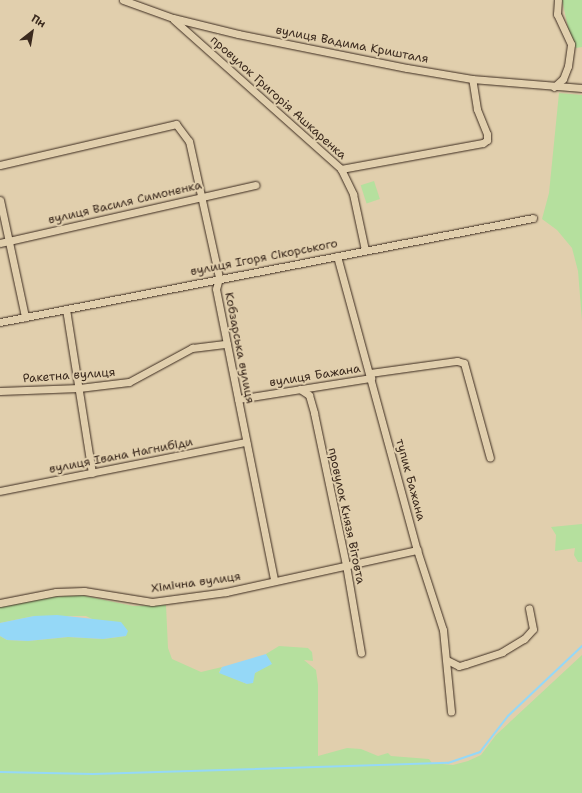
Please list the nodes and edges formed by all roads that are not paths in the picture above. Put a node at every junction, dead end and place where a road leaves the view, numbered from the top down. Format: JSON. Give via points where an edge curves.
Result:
{"nodes":[{"id":1,"x":123,"y":0,"type":"edge"},
{"id":2,"x":558,"y":0,"type":"edge"},
{"id":3,"x":172,"y":18,"type":"junction"},
{"id":4,"x":472,"y":78,"type":"junction"},
{"id":5,"x":554,"y":87,"type":"junction"},
{"id":6,"x":582,"y":88,"type":"edge"},
{"id":7,"x":0,"y":165,"type":"edge"},
{"id":8,"x":341,"y":169,"type":"junction"},
{"id":9,"x":255,"y":185,"type":"dead end"},
{"id":10,"x":200,"y":197,"type":"junction"},
{"id":11,"x":0,"y":200,"type":"edge"},
{"id":12,"x":533,"y":218,"type":"dead end"},
{"id":13,"x":9,"y":242,"type":"junction"},
{"id":14,"x":0,"y":243,"type":"edge"},
{"id":15,"x":364,"y":250,"type":"junction"},
{"id":16,"x":337,"y":256,"type":"junction"},
{"id":17,"x":219,"y":278,"type":"junction"},
{"id":18,"x":66,"y":309,"type":"junction"},
{"id":19,"x":25,"y":317,"type":"junction"},
{"id":20,"x":0,"y":322,"type":"edge"},
{"id":21,"x":227,"y":344,"type":"junction"},
{"id":22,"x":371,"y":375,"type":"junction"},
{"id":23,"x":79,"y":388,"type":"junction"},
{"id":24,"x":300,"y":389,"type":"junction"},
{"id":25,"x":0,"y":391,"type":"edge"},
{"id":26,"x":238,"y":399,"type":"junction"},
{"id":27,"x":246,"y":442,"type":"junction"},
{"id":28,"x":490,"y":458,"type":"dead end"},
{"id":29,"x":92,"y":473,"type":"junction"},
{"id":30,"x":0,"y":491,"type":"edge"},
{"id":31,"x":417,"y":550,"type":"junction"},
{"id":32,"x":346,"y":565,"type":"junction"},
{"id":33,"x":274,"y":580,"type":"junction"},
{"id":34,"x":0,"y":603,"type":"edge"},
{"id":35,"x":530,"y":608,"type":"dead end"},
{"id":36,"x":361,"y":652,"type":"dead end"},
{"id":37,"x":447,"y":660,"type":"junction"},
{"id":38,"x":451,"y":712,"type":"dead end"}],
"edges":[{"from":1,"to":3,"type":"street","name":"вулиця Вадима Кришталя"},
{"from":2,"to":5,"type":"street","via":[[557,14],[571,44],[563,79]]},
{"from":3,"to":4,"type":"street","name":"вулиця Вадима Кришталя","via":[[238,34]]},
{"from":3,"to":8,"type":"street","name":"провулок Григорія Ашкаренка"},
{"from":4,"to":5,"type":"street","name":"вулиця Вадима Кришталя"},
{"from":4,"to":8,"type":"street","via":[[477,110],[487,140]]},
{"from":5,"to":6,"type":"street","name":"вулиця Вадима Кришталя"},
{"from":7,"to":10,"type":"street","name":"Кобзарська вулиця","via":[[176,124],[189,141]]},
{"from":8,"to":15,"type":"street","name":"провулок Григорія Ашкаренка","via":[[353,194]]},
{"from":9,"to":10,"type":"street","name":"вулиця Василя Симоненка"},
{"from":10,"to":13,"type":"street","name":"вулиця Василя Симоненка"},
{"from":10,"to":17,"type":"street","name":"Кобзарська вулиця"},
{"from":11,"to":13,"type":"street"},
{"from":12,"to":15,"type":"street","name":"вулиця Ігоря Сікорського"},
{"from":13,"to":14,"type":"street","name":"вулиця Василя Симоненка"},
{"from":13,"to":19,"type":"street"},
{"from":15,"to":16,"type":"street","name":"вулиця Ігоря Сікорського"},
{"from":16,"to":17,"type":"street","name":"вулиця Ігоря Сікорського"},
{"from":16,"to":22,"type":"street","name":"тупик Бажана"},
{"from":17,"to":18,"type":"street","name":"вулиця Ігоря Сікорського"},
{"from":17,"to":21,"type":"street","name":"Кобзарська вулиця","via":[[216,289]]},
{"from":18,"to":19,"type":"street","name":"вулиця Ігоря Сікорського"},
{"from":18,"to":23,"type":"street"},
{"from":19,"to":20,"type":"street","name":"вулиця Ігоря Сікорського"},
{"from":21,"to":23,"type":"street","name":"Ракетна вулиця","via":[[192,348],[128,382]]},
{"from":21,"to":26,"type":"street","name":"Кобзарська вулиця"},
{"from":22,"to":24,"type":"street","name":"вулиця Бажана"},
{"from":22,"to":28,"type":"street","name":"вулиця Бажана","via":[[457,361],[464,363]]},
{"from":22,"to":31,"type":"street","name":"тупик Бажана"},
{"from":23,"to":25,"type":"street","name":"Ракетна вулиця"},
{"from":23,"to":29,"type":"street"},
{"from":24,"to":26,"type":"street","name":"вулиця Бажана"},
{"from":24,"to":32,"type":"street","name":"провулок Князя Вітовта","via":[[309,395]]},
{"from":26,"to":27,"type":"street","name":"Кобзарська вулиця"},
{"from":27,"to":29,"type":"street","name":"вулиця Івана Нагнибіди"},
{"from":27,"to":33,"type":"street","name":"Кобзарська вулиця"},
{"from":29,"to":30,"type":"street","name":"вулиця Івана Нагнибіди"},
{"from":31,"to":32,"type":"street","name":"Хімічна вулиця"},
{"from":31,"to":37,"type":"street","name":"тупик Бажана","via":[[443,630]]},
{"from":32,"to":33,"type":"street","name":"Хімічна вулиця"},
{"from":32,"to":36,"type":"street","name":"провулок Князя Вітовта"},
{"from":33,"to":34,"type":"street","name":"Хімічна вулиця","via":[[226,592],[152,602],[84,591],[56,592]]},
{"from":35,"to":37,"type":"street","via":[[533,629],[502,652],[459,666]]},
{"from":37,"to":38,"type":"street","name":"тупик Бажана"}]}
